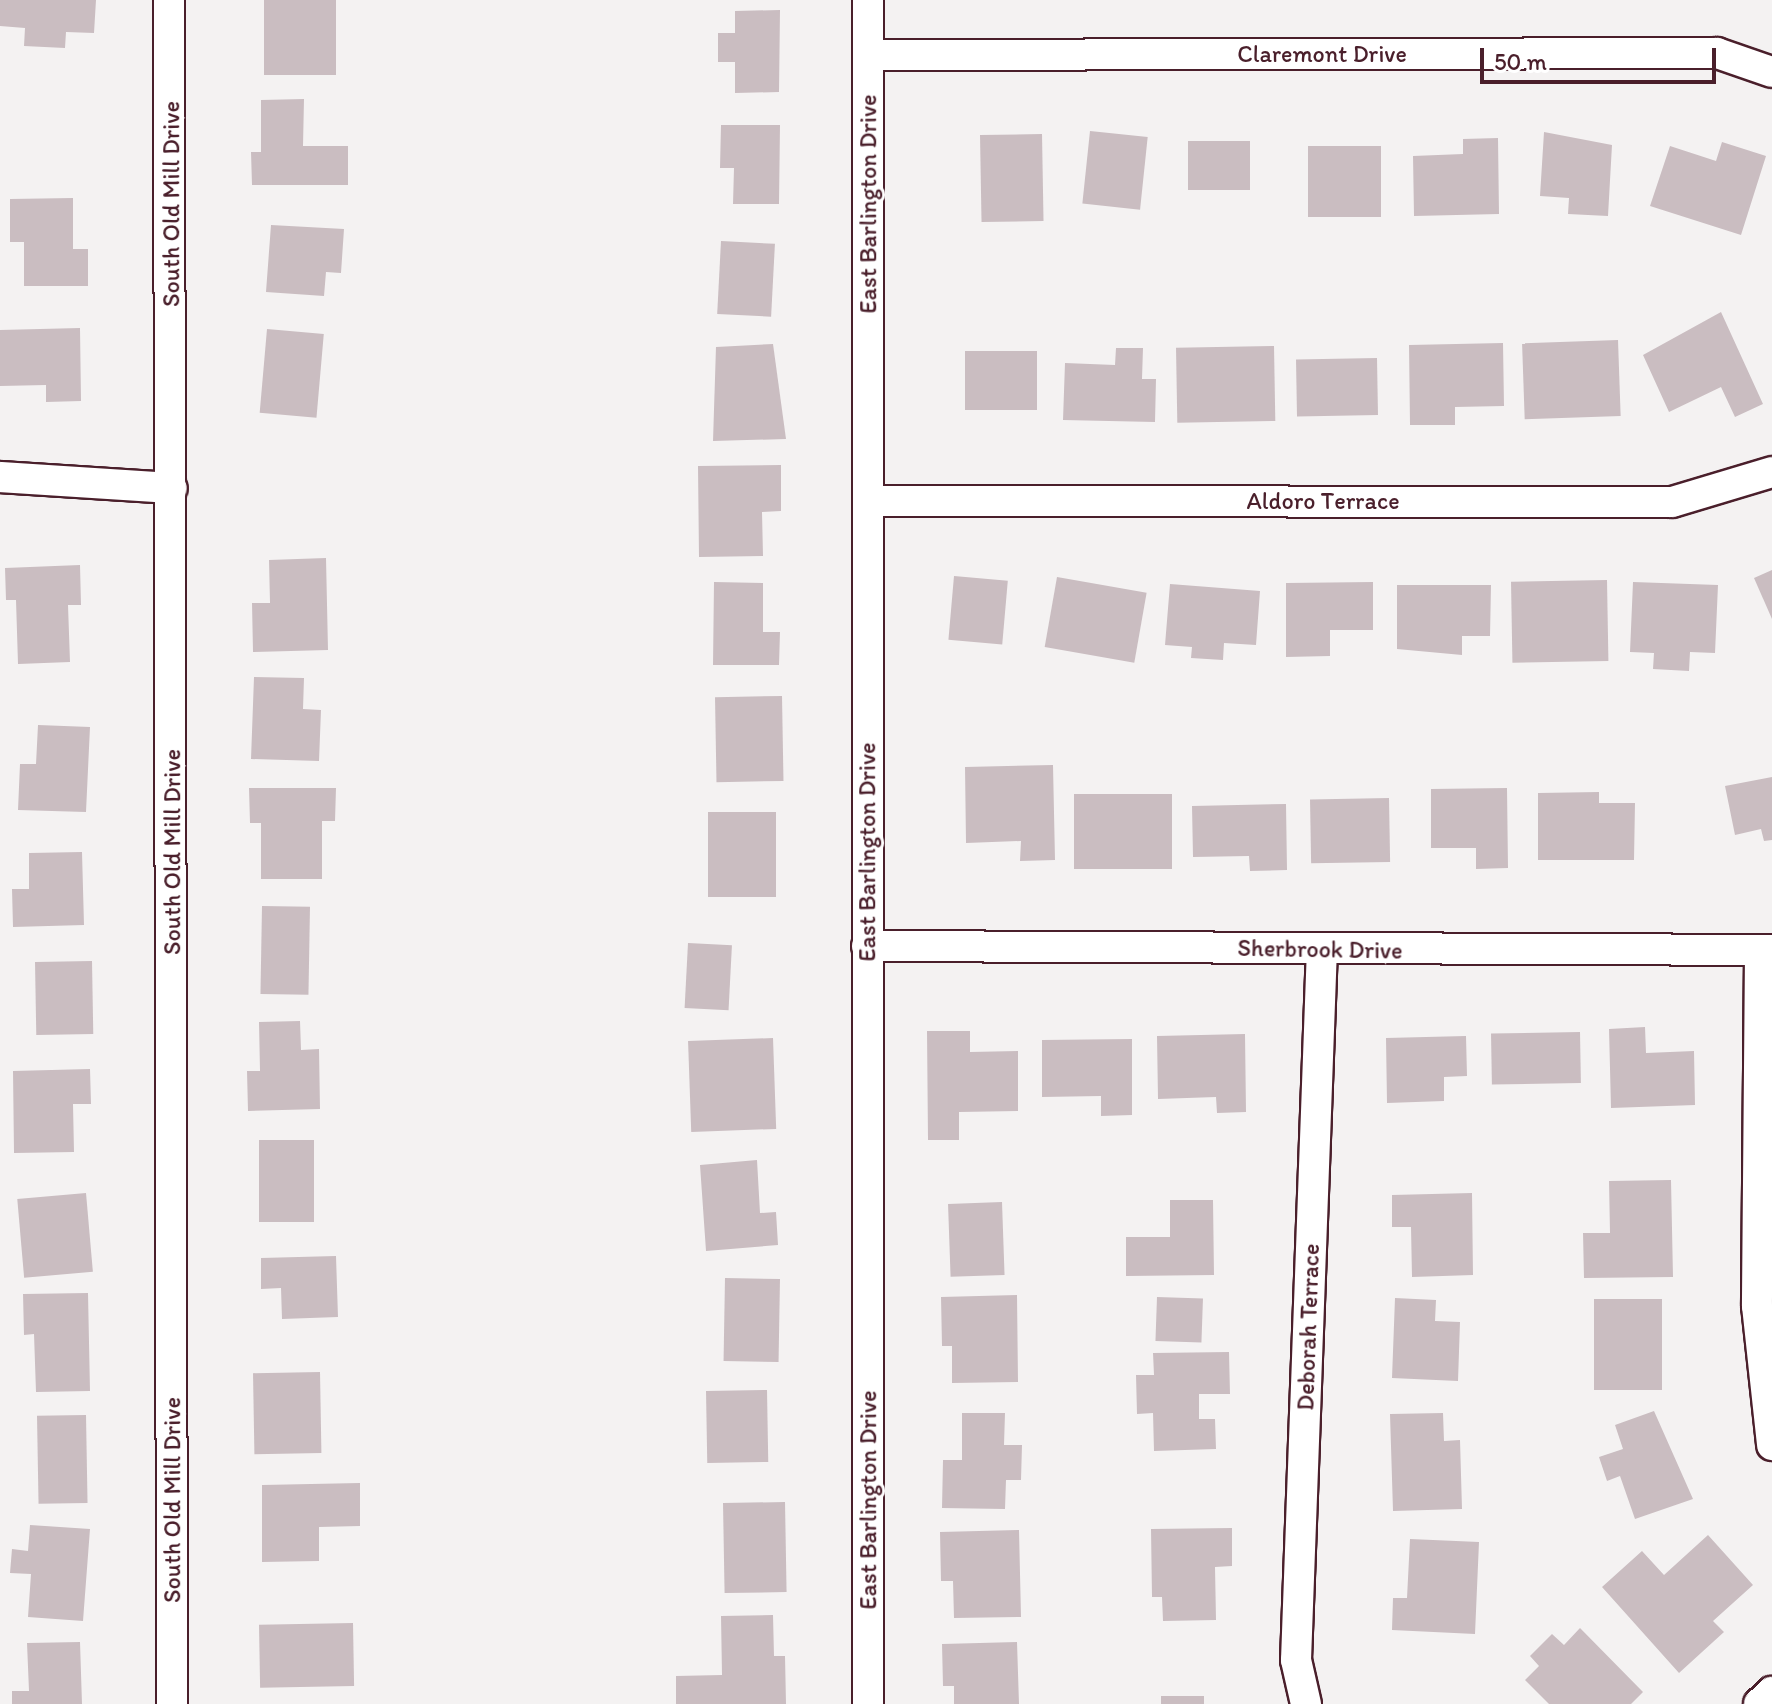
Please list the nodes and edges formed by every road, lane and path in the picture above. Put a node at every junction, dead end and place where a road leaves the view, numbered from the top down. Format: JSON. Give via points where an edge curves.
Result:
{"nodes":[{"id":1,"x":169,"y":0,"type":"edge"},
{"id":2,"x":868,"y":0,"type":"edge"},
{"id":3,"x":868,"y":55,"type":"junction"},
{"id":4,"x":1772,"y":72,"type":"edge"},
{"id":5,"x":1772,"y":472,"type":"edge"},
{"id":6,"x":0,"y":477,"type":"edge"},
{"id":7,"x":172,"y":488,"type":"junction"},
{"id":8,"x":869,"y":501,"type":"junction"},
{"id":9,"x":867,"y":946,"type":"junction"},
{"id":10,"x":1322,"y":948,"type":"junction"},
{"id":11,"x":1766,"y":952,"type":"edge"},
{"id":12,"x":1772,"y":1445,"type":"edge"},
{"id":13,"x":1772,"y":1692,"type":"edge"},
{"id":14,"x":172,"y":1704,"type":"edge"},
{"id":15,"x":868,"y":1704,"type":"edge"},
{"id":16,"x":1306,"y":1704,"type":"edge"},
{"id":17,"x":1759,"y":1704,"type":"edge"}],
"edges":[{"from":1,"to":7,"type":"street","name":"South Old Mill Drive"},
{"from":2,"to":3,"type":"street","name":"East Barlington Drive"},
{"from":3,"to":4,"type":"street","name":"Claremont Drive","via":[[1717,53]]},
{"from":3,"to":8,"type":"street","name":"East Barlington Drive"},
{"from":5,"to":8,"type":"street","name":"Aldoro Terrace","via":[[1672,502]]},
{"from":6,"to":7,"type":"street"},
{"from":7,"to":14,"type":"street","name":"South Old Mill Drive"},
{"from":8,"to":9,"type":"street","name":"East Barlington Drive"},
{"from":9,"to":10,"type":"street","name":"Sherbrook Drive"},
{"from":9,"to":15,"type":"street","name":"East Barlington Drive"},
{"from":10,"to":11,"type":"street","name":"Sherbrook Drive"},
{"from":10,"to":16,"type":"street","name":"Deborah Terrace","via":[[1296,1660]]},
{"from":11,"to":12,"type":"street","via":[[1757,1306]]},
{"from":13,"to":17,"type":"street"}]}
